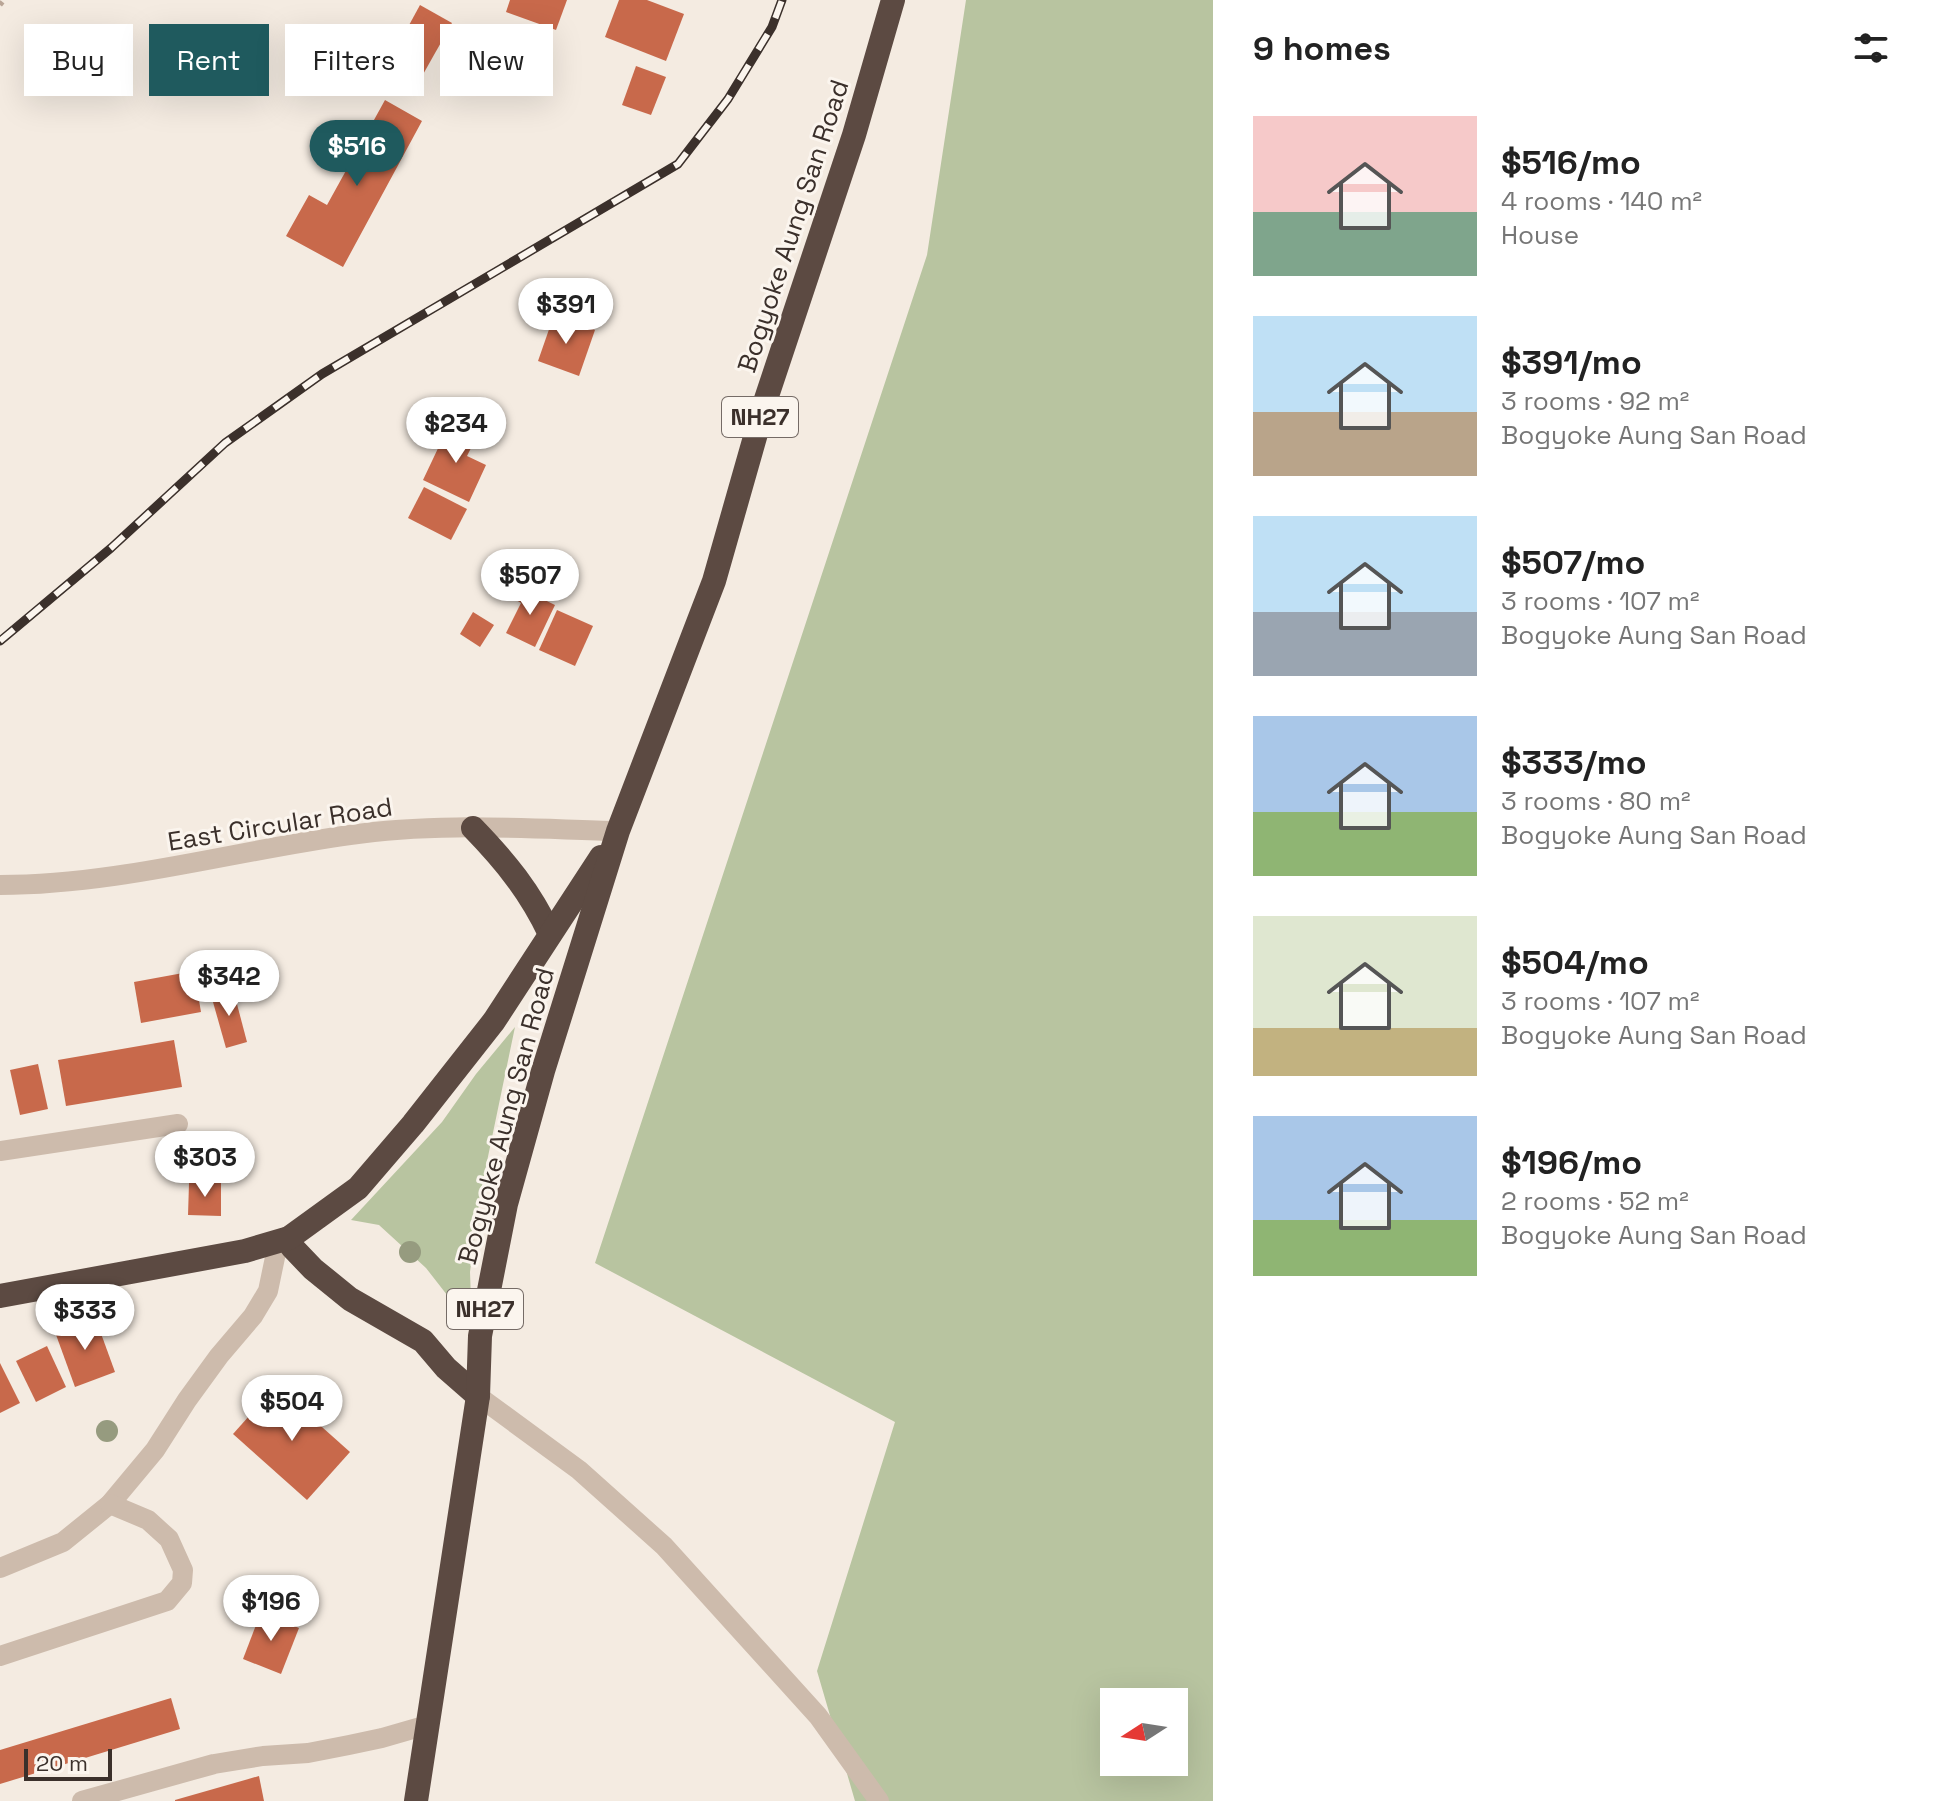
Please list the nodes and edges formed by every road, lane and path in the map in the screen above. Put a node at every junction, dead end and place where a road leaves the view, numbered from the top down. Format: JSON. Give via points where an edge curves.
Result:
{"nodes":[{"id":1,"x":4,"y":0,"type":"edge"},
{"id":2,"x":893,"y":0,"type":"edge"},
{"id":3,"x":0,"y":5,"type":"edge"},
{"id":4,"x":473,"y":828,"type":"junction"},
{"id":5,"x":618,"y":831,"type":"junction"},
{"id":6,"x":0,"y":885,"type":"edge"},
{"id":7,"x":550,"y":934,"type":"junction"},
{"id":8,"x":178,"y":1124,"type":"dead end"},
{"id":9,"x":0,"y":1151,"type":"edge"},
{"id":10,"x":283,"y":1240,"type":"junction"},
{"id":11,"x":0,"y":1296,"type":"edge"},
{"id":12,"x":478,"y":1396,"type":"junction"},
{"id":13,"x":110,"y":1504,"type":"junction"},
{"id":14,"x":0,"y":1568,"type":"edge"},
{"id":15,"x":0,"y":1656,"type":"edge"},
{"id":16,"x":427,"y":1725,"type":"junction"},
{"id":17,"x":82,"y":1801,"type":"edge"},
{"id":18,"x":416,"y":1801,"type":"edge"},
{"id":19,"x":879,"y":1801,"type":"edge"}],
"edges":[{"from":1,"to":3,"type":"path"},
{"from":2,"to":5,"type":"highway","name":"Bogyoke Aung San Road","number":"NH27","via":[[714,581]]},
{"from":4,"to":5,"type":"street","name":"East Circular Road"},
{"from":4,"to":6,"type":"street","name":"East Circular Road","via":[[353,834],[88,880]]},
{"from":4,"to":7,"type":"highway","via":[[515,875]]},
{"from":5,"to":7,"type":"highway","name":"Bogyoke Aung San Road","number":"NH27"},
{"from":5,"to":12,"type":"highway","name":"Bogyoke Aung San Road","number":"NH27","via":[[506,1204],[480,1336]]},
{"from":7,"to":10,"type":"highway","name":"Bogyoke Aung San Road","number":"NH27","via":[[494,1021],[395,1146],[358,1188]]},
{"from":8,"to":9,"type":"street"},
{"from":10,"to":11,"type":"highway","name":"Bogyoke Aung San Road","number":"NH27"},
{"from":10,"to":12,"type":"highway","via":[[350,1299],[423,1341]]},
{"from":10,"to":13,"type":"street","via":[[268,1291],[253,1316]]},
{"from":12,"to":16,"type":"highway","name":"Bogyoke Aung San Road","number":"NH27"},
{"from":12,"to":19,"type":"street","via":[[579,1470],[664,1546],[818,1716]]},
{"from":13,"to":14,"type":"street","via":[[63,1542]]},
{"from":13,"to":15,"type":"street","via":[[148,1520],[169,1539],[183,1570],[182,1583],[167,1601]]},
{"from":16,"to":17,"type":"street","via":[[308,1753],[214,1764]]},
{"from":16,"to":18,"type":"highway","name":"Bogyoke Aung San Road","number":"NH27"}]}
